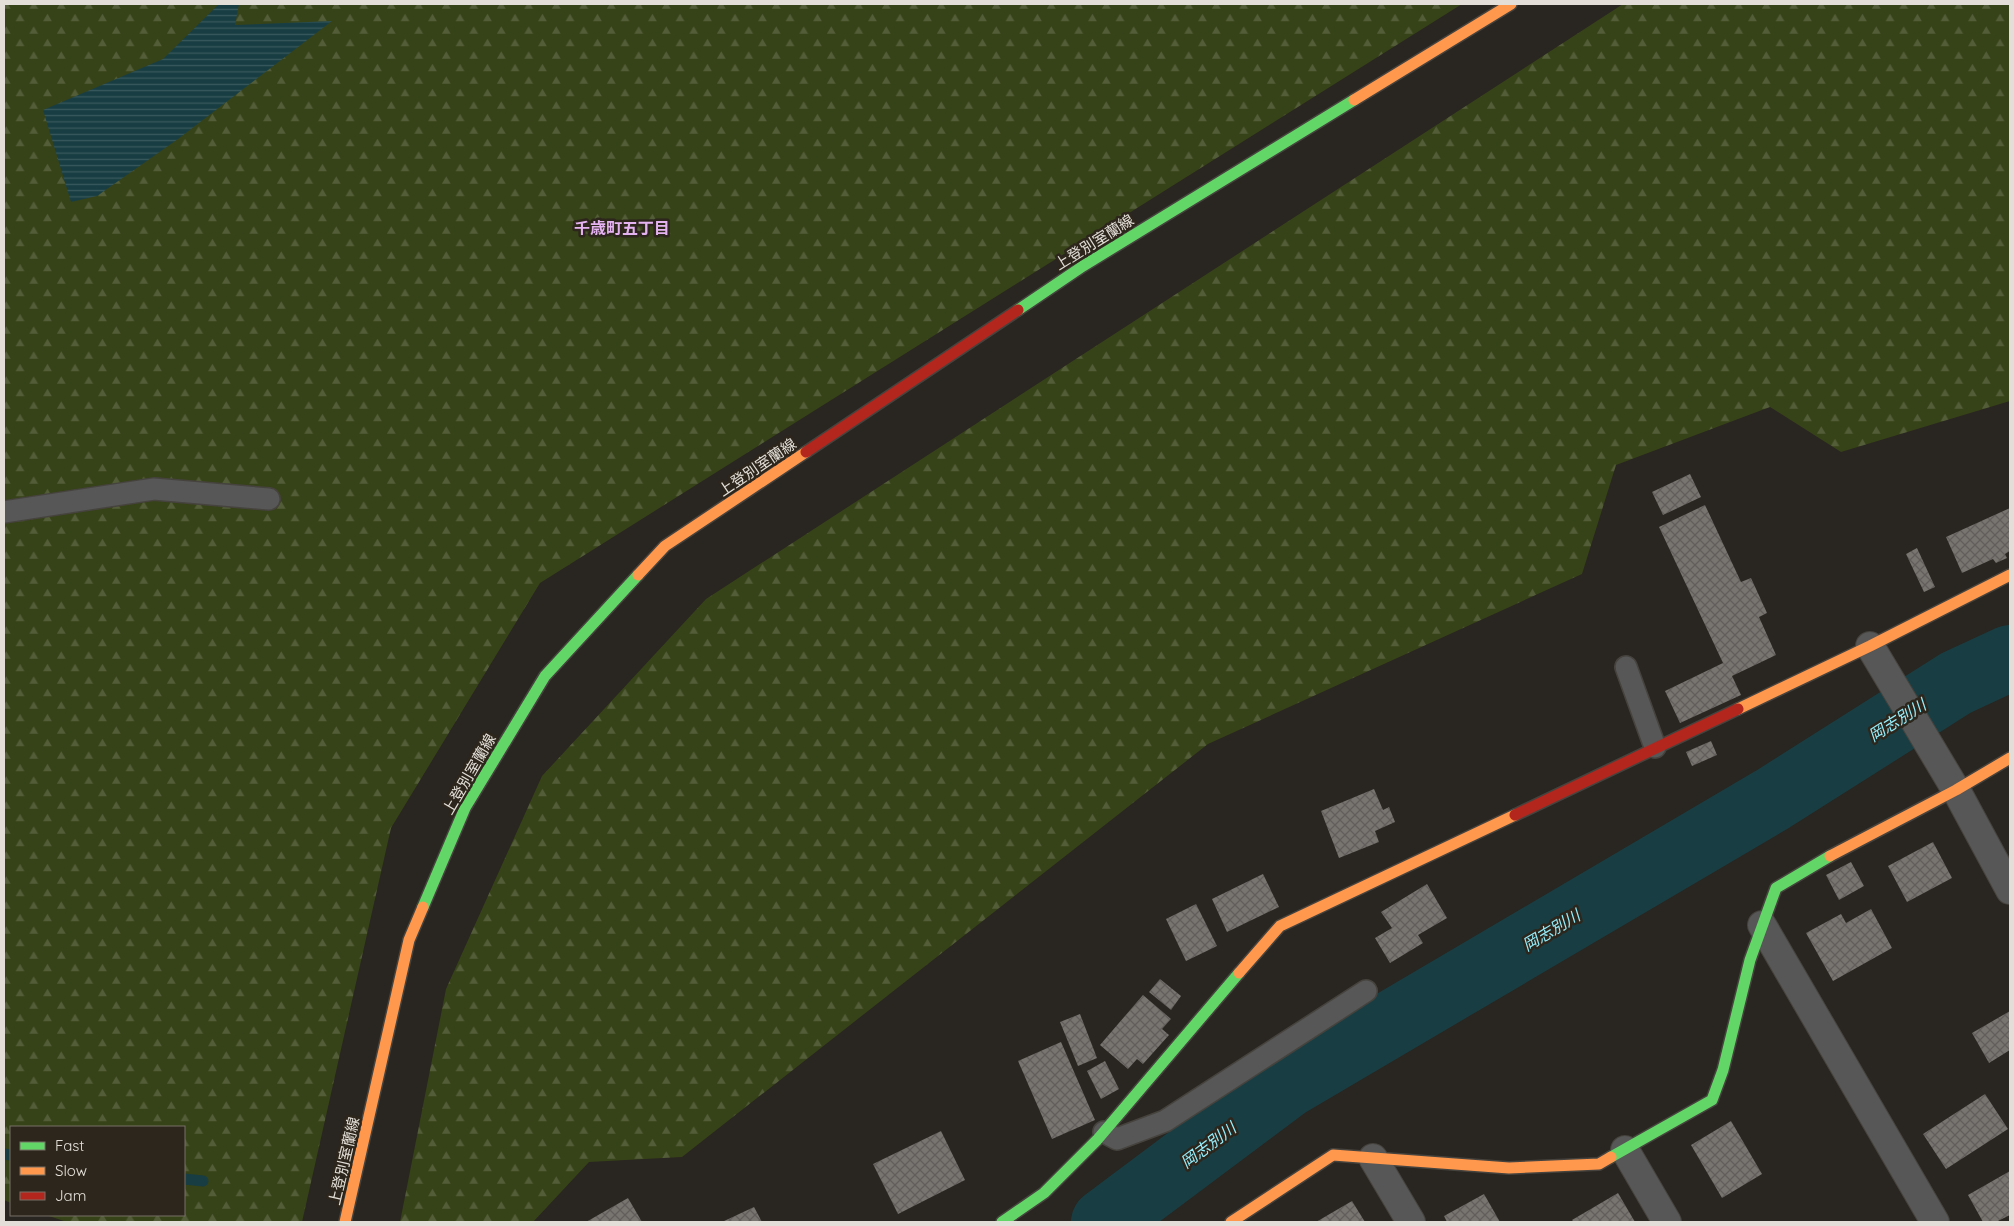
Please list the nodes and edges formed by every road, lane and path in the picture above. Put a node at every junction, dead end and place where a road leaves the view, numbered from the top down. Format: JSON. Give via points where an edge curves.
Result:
{"nodes":[{"id":1,"x":1511,"y":4,"type":"edge"},
{"id":2,"x":269,"y":499,"type":"dead end"},
{"id":3,"x":4,"y":512,"type":"edge"},
{"id":4,"x":2010,"y":575,"type":"edge"},
{"id":5,"x":1870,"y":646,"type":"junction"},
{"id":6,"x":1626,"y":667,"type":"dead end"},
{"id":7,"x":1655,"y":746,"type":"junction"},
{"id":8,"x":2010,"y":758,"type":"edge"},
{"id":9,"x":1956,"y":790,"type":"junction"},
{"id":10,"x":2010,"y":890,"type":"edge"},
{"id":11,"x":1762,"y":925,"type":"junction"},
{"id":12,"x":1366,"y":991,"type":"dead end"},
{"id":13,"x":1104,"y":1132,"type":"junction"},
{"id":14,"x":1625,"y":1150,"type":"junction"},
{"id":15,"x":1373,"y":1158,"type":"junction"},
{"id":16,"x":345,"y":1222,"type":"edge"},
{"id":17,"x":1002,"y":1222,"type":"edge"},
{"id":18,"x":1231,"y":1222,"type":"edge"},
{"id":19,"x":1411,"y":1222,"type":"edge"},
{"id":20,"x":1666,"y":1222,"type":"edge"},
{"id":21,"x":1935,"y":1222,"type":"edge"}],
"edges":[{"from":1,"to":16,"type":"street","name":"上登別室蘭線","via":[[1083,266],[665,546],[545,676],[465,808],[409,940]]},
{"from":2,"to":3,"type":"lane","via":[[154,488]]},
{"from":4,"to":5,"type":"street"},
{"from":5,"to":7,"type":"street"},
{"from":5,"to":9,"type":"street"},
{"from":6,"to":7,"type":"lane"},
{"from":7,"to":13,"type":"street","via":[[1280,926]]},
{"from":8,"to":9,"type":"street"},
{"from":9,"to":10,"type":"street"},
{"from":9,"to":11,"type":"street","via":[[1837,851],[1776,888]]},
{"from":11,"to":14,"type":"street","via":[[1712,1100]]},
{"from":11,"to":21,"type":"street"},
{"from":12,"to":13,"type":"lane","via":[[1165,1121],[1117,1139]]},
{"from":13,"to":17,"type":"street","via":[[1044,1193]]},
{"from":14,"to":15,"type":"street","via":[[1599,1164],[1509,1168]]},
{"from":14,"to":20,"type":"street"},
{"from":15,"to":18,"type":"street","via":[[1333,1155]]},
{"from":15,"to":19,"type":"street"}]}
